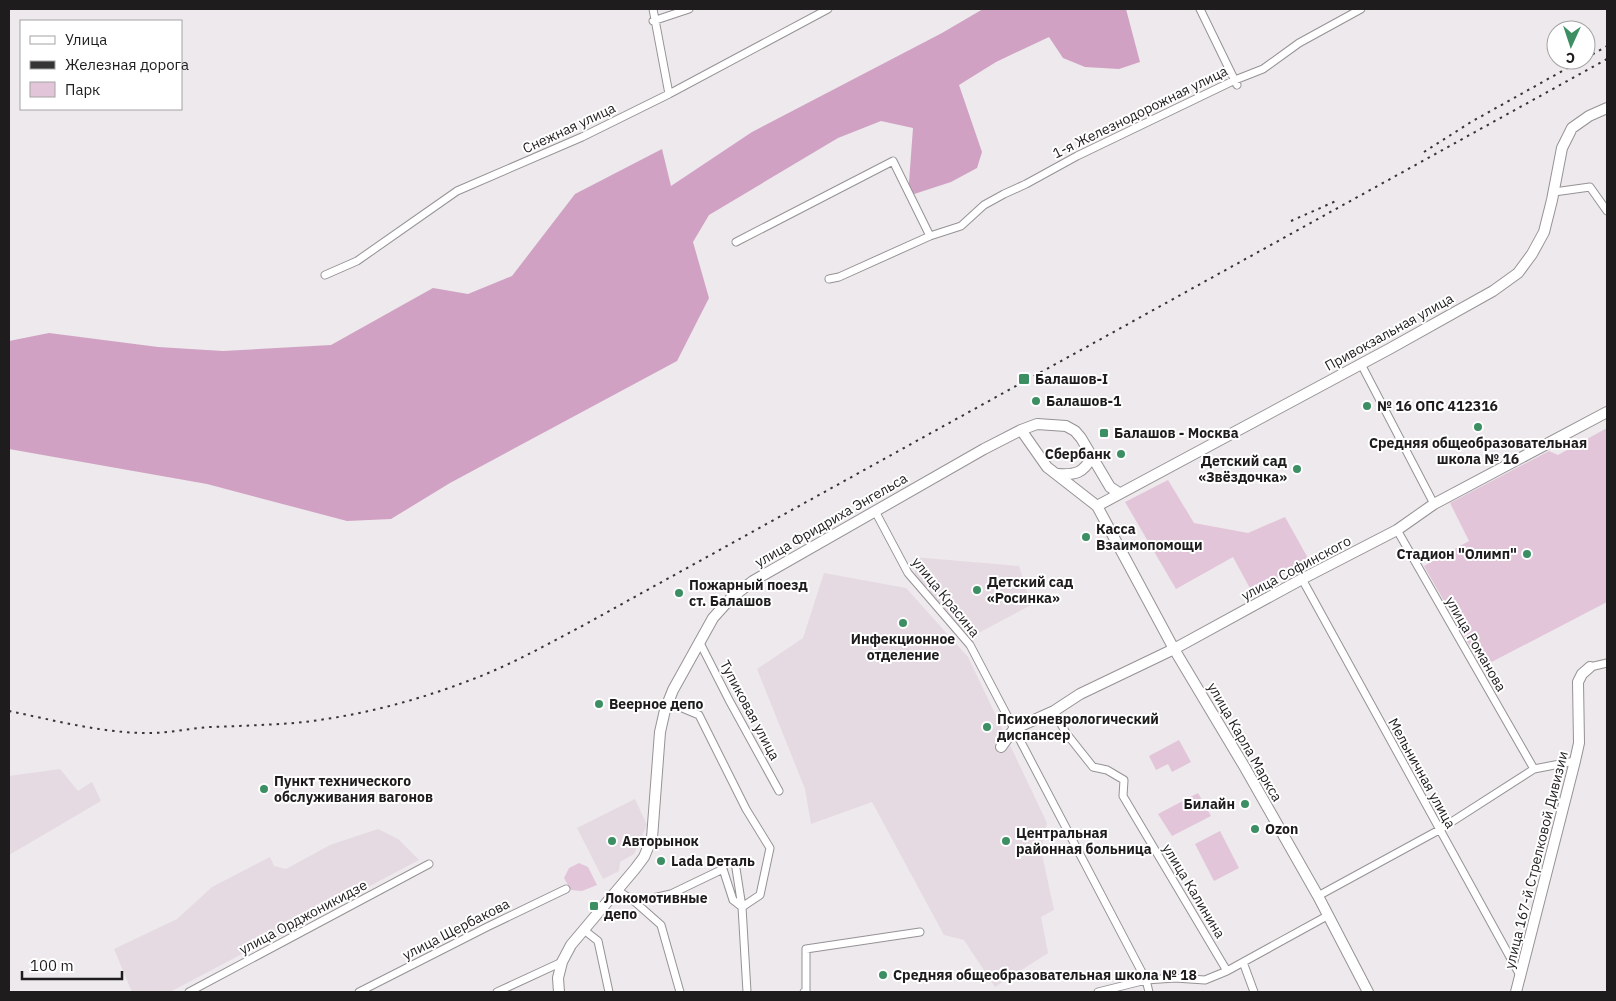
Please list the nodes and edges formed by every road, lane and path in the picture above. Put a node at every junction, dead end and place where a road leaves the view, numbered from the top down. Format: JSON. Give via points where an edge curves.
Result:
{"nodes":[{"id":1,"x":653,"y":9,"type":"edge"},
{"id":2,"x":689,"y":9,"type":"edge"},
{"id":3,"x":828,"y":9,"type":"edge"},
{"id":4,"x":1200,"y":9,"type":"edge"},
{"id":5,"x":1361,"y":9,"type":"edge"},
{"id":6,"x":654,"y":21,"type":"junction"},
{"id":7,"x":1236,"y":82,"type":"junction"},
{"id":8,"x":669,"y":94,"type":"junction"},
{"id":9,"x":1607,"y":108,"type":"edge"},
{"id":10,"x":1554,"y":192,"type":"junction"},
{"id":11,"x":1607,"y":211,"type":"edge"},
{"id":12,"x":930,"y":236,"type":"junction"},
{"id":13,"x":736,"y":242,"type":"dead end"},
{"id":14,"x":324,"y":275,"type":"dead end"},
{"id":15,"x":829,"y":279,"type":"dead end"},
{"id":16,"x":1360,"y":364,"type":"junction"},
{"id":17,"x":1607,"y":412,"type":"edge"},
{"id":18,"x":1021,"y":430,"type":"junction"},
{"id":19,"x":1092,"y":457,"type":"junction"},
{"id":20,"x":1057,"y":474,"type":"junction"},
{"id":21,"x":1119,"y":492,"type":"junction"},
{"id":22,"x":1434,"y":504,"type":"junction"},
{"id":23,"x":1097,"y":506,"type":"junction"},
{"id":24,"x":876,"y":511,"type":"junction"},
{"id":25,"x":1397,"y":530,"type":"junction"},
{"id":26,"x":1302,"y":580,"type":"junction"},
{"id":27,"x":699,"y":642,"type":"junction"},
{"id":28,"x":1174,"y":649,"type":"junction"},
{"id":29,"x":1607,"y":664,"type":"edge"},
{"id":30,"x":1590,"y":667,"type":"joint"},
{"id":31,"x":668,"y":702,"type":"junction"},
{"id":32,"x":1054,"y":712,"type":"junction"},
{"id":33,"x":1014,"y":729,"type":"junction"},
{"id":34,"x":1001,"y":747,"type":"dead end"},
{"id":35,"x":1576,"y":761,"type":"junction"},
{"id":36,"x":1534,"y":769,"type":"junction"},
{"id":37,"x":779,"y":791,"type":"dead end"},
{"id":38,"x":1439,"y":830,"type":"junction"},
{"id":39,"x":735,"y":862,"type":"dead end"},
{"id":40,"x":429,"y":864,"type":"dead end"},
{"id":41,"x":566,"y":889,"type":"dead end"},
{"id":42,"x":617,"y":890,"type":"junction"},
{"id":43,"x":1318,"y":896,"type":"junction"},
{"id":44,"x":636,"y":902,"type":"junction"},
{"id":45,"x":742,"y":907,"type":"junction"},
{"id":46,"x":1327,"y":916,"type":"junction"},
{"id":47,"x":584,"y":930,"type":"junction"},
{"id":48,"x":920,"y":932,"type":"dead end"},
{"id":49,"x":562,"y":962,"type":"junction"},
{"id":50,"x":1243,"y":962,"type":"junction"},
{"id":51,"x":1227,"y":971,"type":"junction"},
{"id":52,"x":1521,"y":977,"type":"junction"},
{"id":53,"x":1146,"y":980,"type":"junction"},
{"id":54,"x":189,"y":992,"type":"edge"},
{"id":55,"x":359,"y":992,"type":"edge"},
{"id":56,"x":496,"y":992,"type":"edge"},
{"id":57,"x":559,"y":992,"type":"edge"},
{"id":58,"x":609,"y":992,"type":"edge"},
{"id":59,"x":680,"y":992,"type":"edge"},
{"id":60,"x":748,"y":992,"type":"edge"},
{"id":61,"x":804,"y":992,"type":"edge"},
{"id":62,"x":1098,"y":992,"type":"edge"},
{"id":63,"x":1149,"y":992,"type":"edge"},
{"id":64,"x":1254,"y":992,"type":"edge"},
{"id":65,"x":1368,"y":992,"type":"edge"},
{"id":66,"x":1516,"y":992,"type":"edge"}],
"edges":[{"from":1,"to":6,"type":"street"},
{"from":2,"to":6,"type":"street"},
{"from":3,"to":8,"type":"street","name":"Снежная улица"},
{"from":4,"to":7,"type":"street"},
{"from":5,"to":7,"type":"street","name":"1-я Железнодорожная улица"},
{"from":6,"to":8,"type":"street"},
{"from":7,"to":12,"type":"street","name":"1-я Железнодорожная улица","via":[[1077,156],[984,205],[961,226]]},
{"from":8,"to":14,"type":"street","name":"Снежная улица","via":[[582,137],[457,191],[357,261]]},
{"from":9,"to":10,"type":"main road","name":"Привокзальная улица","via":[[1572,128],[1562,148]]},
{"from":10,"to":11,"type":"street","via":[[1590,188]]},
{"from":10,"to":16,"type":"main road","name":"Привокзальная улица","via":[[1544,232],[1518,273]]},
{"from":12,"to":13,"type":"street","via":[[893,161]]},
{"from":12,"to":15,"type":"street","name":"1-я Железнодорожная улица"},
{"from":16,"to":21,"type":"main road","name":"Привокзальная улица"},
{"from":16,"to":22,"type":"street"},
{"from":17,"to":22,"type":"main road","name":"улица Софинского"},
{"from":18,"to":19,"type":"main road","name":"улица Фридриха Энгельса","via":[[1037,424],[1066,426],[1075,430]]},
{"from":18,"to":20,"type":"main road","via":[[1047,467]]},
{"from":18,"to":24,"type":"main road","name":"улица Фридриха Энгельса"},
{"from":19,"to":20,"type":"main road","via":[[1085,468],[1070,475]]},
{"from":19,"to":21,"type":"main road","name":"улица Фридриха Энгельса","via":[[1110,487]]},
{"from":20,"to":23,"type":"main road"},
{"from":21,"to":23,"type":"main road","name":"Привокзальная улица"},
{"from":22,"to":25,"type":"main road","name":"улица Софинского"},
{"from":23,"to":28,"type":"main road","name":"улица Карла Маркса"},
{"from":24,"to":27,"type":"main road","name":"улица Фридриха Энгельса","via":[[753,581],[713,618]]},
{"from":24,"to":33,"type":"street","name":"улица Красина","via":[[908,573],[970,645]]},
{"from":25,"to":26,"type":"main road","name":"улица Софинского"},
{"from":25,"to":36,"type":"street","name":"улица Романова"},
{"from":26,"to":28,"type":"main road","name":"улица Софинского"},
{"from":26,"to":38,"type":"street","name":"Мельничная улица"},
{"from":27,"to":31,"type":"main road","name":"улица Фридриха Энгельса"},
{"from":27,"to":37,"type":"street","name":"Тупиковая улица"},
{"from":28,"to":32,"type":"main road","name":"улица Софинского","via":[[1080,694]]},
{"from":28,"to":43,"type":"main road","name":"улица Карла Маркса"},
{"from":29,"to":30,"type":"street","name":"улица 167-й Стрелковой Дивизии"},
{"from":30,"to":35,"type":"main road","name":"улица 167-й Стрелковой Дивизии","via":[[1578,682],[1579,743]]},
{"from":31,"to":42,"type":"main road","name":"улица Фридриха Энгельса","via":[[660,732],[652,838],[644,857]]},
{"from":31,"to":45,"type":"street","via":[[699,715],[746,809],[770,848],[760,896]]},
{"from":32,"to":33,"type":"main road","name":"улица Софинского"},
{"from":32,"to":51,"type":"street","name":"улица Калинина","via":[[1093,767],[1107,770],[1124,780],[1123,796]]},
{"from":33,"to":34,"type":"main road"},
{"from":33,"to":53,"type":"street","name":"улица Красина"},
{"from":35,"to":36,"type":"street"},
{"from":35,"to":52,"type":"main road","name":"улица 167-й Стрелковой Дивизии"},
{"from":36,"to":38,"type":"street"},
{"from":38,"to":43,"type":"street"},
{"from":38,"to":52,"type":"street","name":"Мельничная улица"},
{"from":39,"to":45,"type":"street"},
{"from":40,"to":54,"type":"street","name":"улица Орджоникидзе"},
{"from":41,"to":55,"type":"street","name":"улица Щербакова"},
{"from":42,"to":44,"type":"street"},
{"from":42,"to":47,"type":"main road","name":"улица Фридриха Энгельса"},
{"from":43,"to":46,"type":"main road","name":"улица Карла Маркса"},
{"from":44,"to":45,"type":"street","via":[[671,894],[723,870],[733,900]]},
{"from":44,"to":59,"type":"street","via":[[661,925]]},
{"from":45,"to":60,"type":"street"},
{"from":46,"to":50,"type":"street"},
{"from":46,"to":65,"type":"main road","name":"улица Карла Маркса"},
{"from":47,"to":49,"type":"main road","name":"улица Фридриха Энгельса","via":[[571,944]]},
{"from":47,"to":58,"type":"street","via":[[598,941]]},
{"from":48,"to":61,"type":"street","via":[[806,950]]},
{"from":49,"to":56,"type":"street"},
{"from":49,"to":57,"type":"main road"},
{"from":50,"to":51,"type":"street"},
{"from":50,"to":64,"type":"street"},
{"from":51,"to":53,"type":"street","via":[[1205,980]]},
{"from":52,"to":66,"type":"main road","name":"улица 167-й Стрелковой Дивизии"},
{"from":53,"to":62,"type":"street"},
{"from":53,"to":63,"type":"street","name":"улица Красина"}]}
